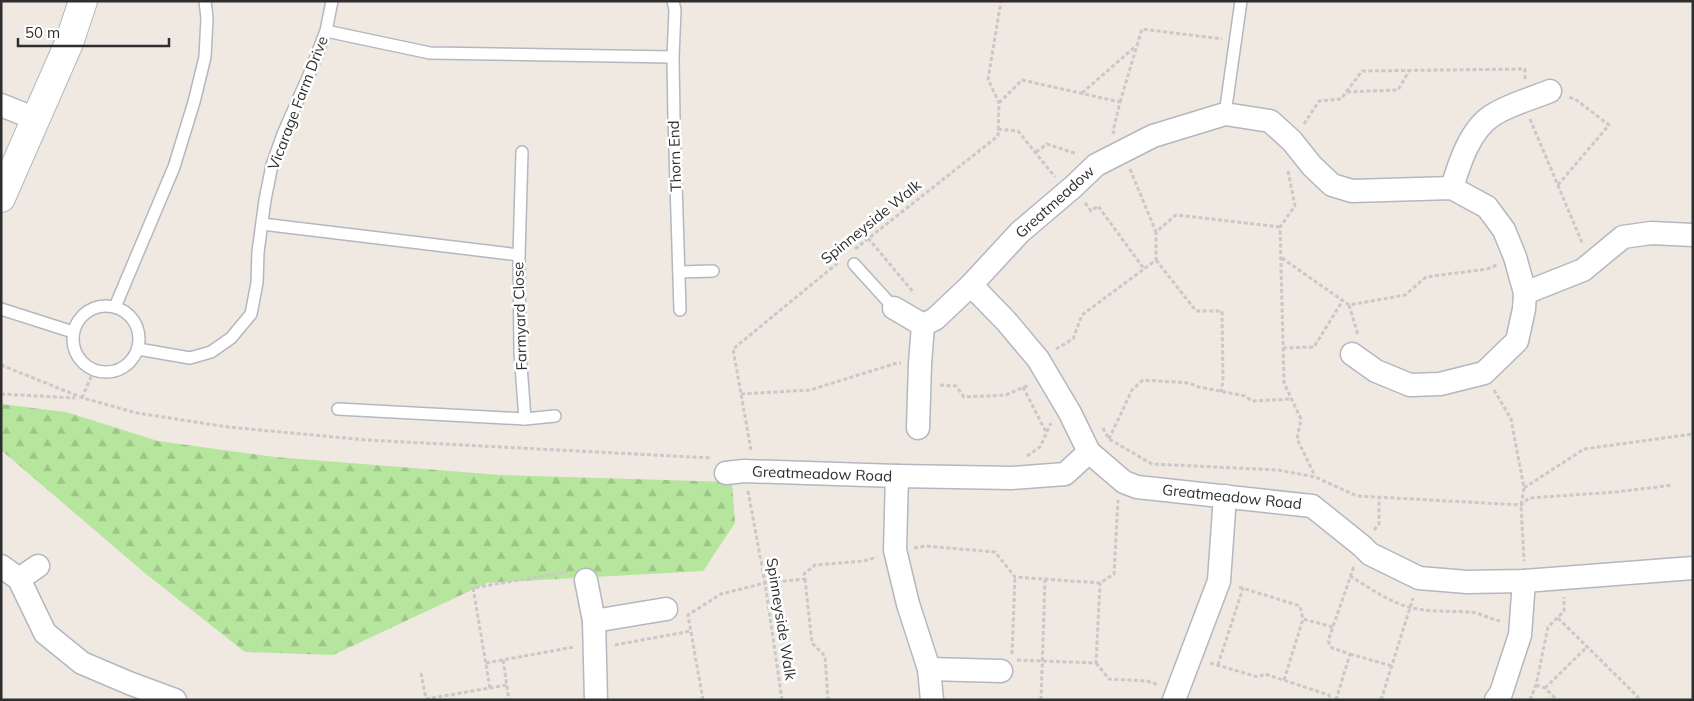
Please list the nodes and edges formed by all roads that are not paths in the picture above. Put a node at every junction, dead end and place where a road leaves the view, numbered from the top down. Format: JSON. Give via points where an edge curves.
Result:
{"nodes":[{"id":1,"x":83,"y":1,"type":"edge"},
{"id":2,"x":205,"y":1,"type":"edge"},
{"id":3,"x":332,"y":1,"type":"edge"},
{"id":4,"x":674,"y":1,"type":"edge"},
{"id":5,"x":1241,"y":1,"type":"edge"},
{"id":6,"x":326,"y":31,"type":"junction"},
{"id":7,"x":673,"y":57,"type":"junction"},
{"id":8,"x":1550,"y":91,"type":"road end"},
{"id":9,"x":1,"y":104,"type":"edge"},
{"id":10,"x":1225,"y":114,"type":"junction"},
{"id":11,"x":36,"y":119,"type":"junction"},
{"id":12,"x":522,"y":152,"type":"dead end"},
{"id":13,"x":1452,"y":188,"type":"junction"},
{"id":14,"x":1,"y":198,"type":"edge"},
{"id":15,"x":262,"y":224,"type":"junction"},
{"id":16,"x":1693,"y":235,"type":"edge"},
{"id":17,"x":519,"y":255,"type":"junction"},
{"id":18,"x":850,"y":260,"type":"road end"},
{"id":19,"x":712,"y":271,"type":"dead end"},
{"id":20,"x":679,"y":272,"type":"junction"},
{"id":21,"x":971,"y":285,"type":"junction"},
{"id":22,"x":1525,"y":293,"type":"junction"},
{"id":23,"x":115,"y":307,"type":"junction"},
{"id":24,"x":894,"y":308,"type":"joint"},
{"id":25,"x":1,"y":309,"type":"edge"},
{"id":26,"x":680,"y":310,"type":"dead end"},
{"id":27,"x":929,"y":322,"type":"junction"},
{"id":28,"x":73,"y":332,"type":"junction"},
{"id":29,"x":138,"y":350,"type":"junction"},
{"id":30,"x":1352,"y":354,"type":"road end"},
{"id":31,"x":338,"y":409,"type":"dead end"},
{"id":32,"x":555,"y":416,"type":"dead end"},
{"id":33,"x":525,"y":419,"type":"junction"},
{"id":34,"x":918,"y":428,"type":"dead end"},
{"id":35,"x":1089,"y":452,"type":"junction"},
{"id":36,"x":741,"y":465,"type":"road end"},
{"id":37,"x":897,"y":476,"type":"junction"},
{"id":38,"x":1225,"y":496,"type":"junction"},
{"id":39,"x":38,"y":566,"type":"dead end"},
{"id":40,"x":1693,"y":568,"type":"edge"},
{"id":41,"x":10,"y":573,"type":"edge"},
{"id":42,"x":586,"y":580,"type":"road end"},
{"id":43,"x":1524,"y":582,"type":"junction"},
{"id":44,"x":666,"y":609,"type":"dead end"},
{"id":45,"x":594,"y":621,"type":"junction"},
{"id":46,"x":929,"y":669,"type":"junction"},
{"id":47,"x":1001,"y":671,"type":"dead end"},
{"id":48,"x":126,"y":691,"type":"edge"},
{"id":49,"x":1175,"y":696,"type":"edge"},
{"id":50,"x":175,"y":700,"type":"edge"},
{"id":51,"x":596,"y":700,"type":"edge"},
{"id":52,"x":932,"y":700,"type":"edge"},
{"id":53,"x":1496,"y":700,"type":"edge"}],
"edges":[{"from":1,"to":11,"type":"street","via":[[69,43]]},
{"from":2,"to":23,"type":"lane","via":[[205,57],[194,102],[174,167]]},
{"from":3,"to":6,"type":"lane","name":"Vicarage Farm Drive"},
{"from":4,"to":7,"type":"lane","name":"Thorn End"},
{"from":5,"to":10,"type":"lane"},
{"from":6,"to":7,"type":"lane","via":[[430,53]]},
{"from":6,"to":15,"type":"lane","name":"Vicarage Farm Drive","via":[[282,134],[272,165]]},
{"from":7,"to":20,"type":"lane","name":"Thorn End"},
{"from":8,"to":13,"type":"street","via":[[1491,116],[1474,133],[1460,160]]},
{"from":9,"to":11,"type":"street"},
{"from":10,"to":13,"type":"street","name":"Greatmeadow","via":[[1270,121],[1332,185],[1352,191]]},
{"from":10,"to":21,"type":"street","name":"Greatmeadow","via":[[1153,136],[1096,165],[1020,232]]},
{"from":11,"to":14,"type":"street"},
{"from":12,"to":17,"type":"lane"},
{"from":13,"to":22,"type":"street","via":[[1487,207],[1504,230],[1516,257]]},
{"from":15,"to":17,"type":"lane","name":"Farmyard Close"},
{"from":15,"to":29,"type":"lane","name":"Vicarage Farm Drive","via":[[251,314],[231,338],[211,352],[190,358]]},
{"from":16,"to":22,"type":"street","via":[[1650,233],[1623,238],[1583,270]]},
{"from":17,"to":33,"type":"lane","name":"Farmyard Close","via":[[520,352]]},
{"from":18,"to":24,"type":"lane"},
{"from":19,"to":20,"type":"lane"},
{"from":20,"to":26,"type":"lane","name":"Thorn End"},
{"from":21,"to":27,"type":"street","name":"Greatmeadow"},
{"from":21,"to":35,"type":"street","name":"Greatmeadow Road","via":[[1006,321],[1043,367]]},
{"from":22,"to":30,"type":"street","via":[[1517,341],[1484,373],[1440,384],[1410,385],[1376,371]]},
{"from":23,"to":28,"type":"lane","via":[[96,307],[85,313]]},
{"from":23,"to":29,"type":"lane","via":[[134,320],[138,331]]},
{"from":24,"to":27,"type":"street"},
{"from":25,"to":28,"type":"lane"},
{"from":27,"to":34,"type":"street","via":[[920,374]]},
{"from":28,"to":29,"type":"lane","via":[[73,347],[78,358],[94,370],[113,372],[124,368]]},
{"from":31,"to":33,"type":"lane"},
{"from":32,"to":33,"type":"lane"},
{"from":35,"to":37,"type":"street","name":"Greatmeadow Road","via":[[1065,474],[1012,478]]},
{"from":35,"to":38,"type":"street","name":"Greatmeadow Road","via":[[1124,482],[1137,487]]},
{"from":36,"to":37,"type":"street","name":"Greatmeadow Road"},
{"from":37,"to":46,"type":"street","via":[[895,550]]},
{"from":38,"to":43,"type":"street","name":"Greatmeadow Road","via":[[1312,506],[1370,554],[1419,578]]},
{"from":38,"to":49,"type":"street","via":[[1220,581]]},
{"from":39,"to":41,"type":"street"},
{"from":40,"to":43,"type":"street","name":"Greatmeadow Road"},
{"from":41,"to":48,"type":"street","via":[[45,633],[82,663]]},
{"from":42,"to":45,"type":"street"},
{"from":43,"to":53,"type":"street","via":[[1520,635]]},
{"from":44,"to":45,"type":"street"},
{"from":45,"to":51,"type":"street"},
{"from":46,"to":47,"type":"street"},
{"from":46,"to":52,"type":"street"},
{"from":48,"to":50,"type":"street"}]}
